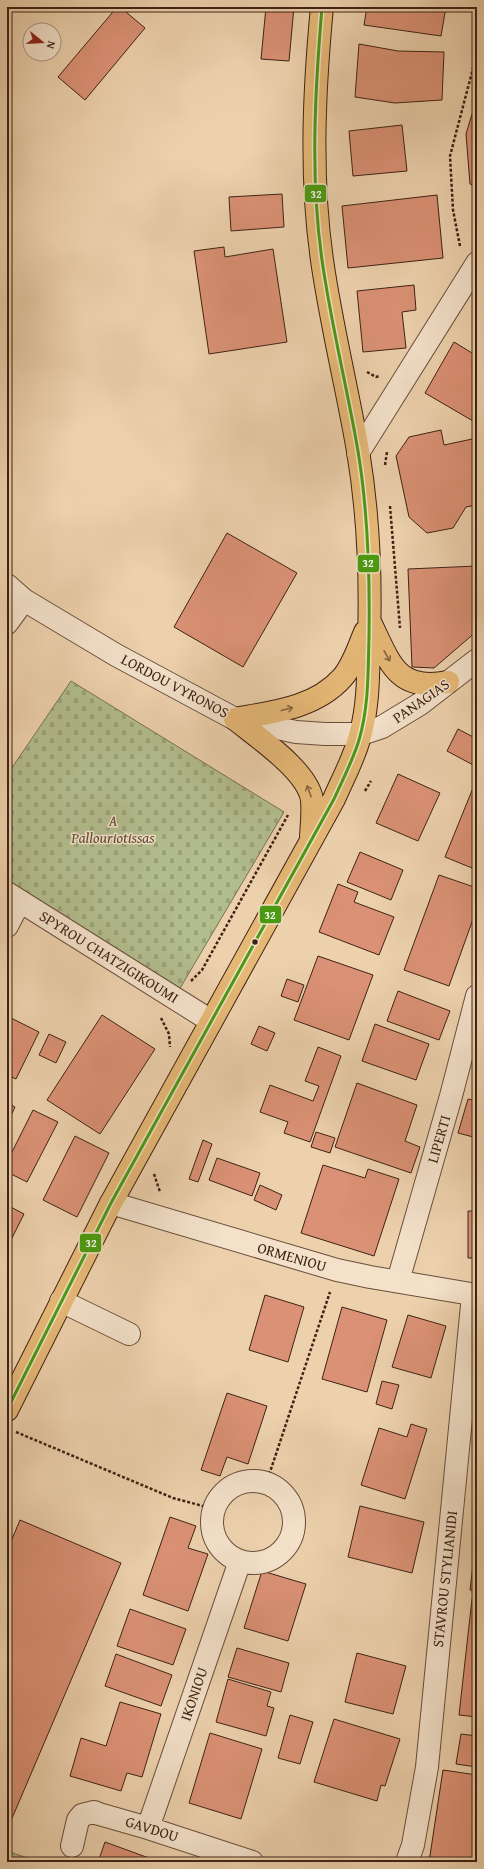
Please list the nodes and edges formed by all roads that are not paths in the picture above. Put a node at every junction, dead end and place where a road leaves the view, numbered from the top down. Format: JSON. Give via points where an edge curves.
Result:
{"nodes":[{"id":1,"x":322,"y":7,"type":"edge"},
{"id":2,"x":472,"y":271,"type":"edge"},
{"id":3,"x":358,"y":453,"type":"junction"},
{"id":4,"x":7,"y":585,"type":"edge"},
{"id":5,"x":24,"y":600,"type":"junction"},
{"id":6,"x":370,"y":621,"type":"junction"},
{"id":7,"x":7,"y":623,"type":"edge"},
{"id":8,"x":477,"y":660,"type":"edge"},
{"id":9,"x":448,"y":682,"type":"junction"},
{"id":10,"x":235,"y":718,"type":"junction"},
{"id":11,"x":361,"y":734,"type":"junction"},
{"id":12,"x":310,"y":843,"type":"junction"},
{"id":13,"x":14,"y":897,"type":"edge"},
{"id":14,"x":7,"y":926,"type":"edge"},
{"id":15,"x":477,"y":996,"type":"edge"},
{"id":16,"x":211,"y":1021,"type":"junction"},
{"id":17,"x":111,"y":1203,"type":"junction"},
{"id":18,"x":398,"y":1281,"type":"junction"},
{"id":19,"x":475,"y":1295,"type":"edge"},
{"id":20,"x":61,"y":1301,"type":"junction"},
{"id":21,"x":129,"y":1334,"type":"dead end"},
{"id":22,"x":7,"y":1410,"type":"edge"},
{"id":23,"x":240,"y":1561,"type":"junction"},
{"id":24,"x":148,"y":1828,"type":"junction"},
{"id":25,"x":72,"y":1846,"type":"dead end"},
{"id":26,"x":252,"y":1862,"type":"edge"},
{"id":27,"x":407,"y":1862,"type":"edge"}],
"edges":[{"from":1,"to":3,"type":"main road","via":[[315,92],[314,163],[318,226],[322,262]]},
{"from":2,"to":3,"type":"street"},
{"from":3,"to":6,"type":"main road","via":[[369,559]]},
{"from":4,"to":5,"type":"street","name":"LORDOU VYRONOS"},
{"from":5,"to":7,"type":"street"},
{"from":5,"to":10,"type":"street","name":"LORDOU VYRONOS","via":[[116,655]]},
{"from":6,"to":9,"type":"main road","one_way":true,"via":[[387,656],[400,675],[418,684],[434,685]]},
{"from":10,"to":6,"type":"main road","one_way":true,"via":[[298,706],[329,690],[343,677]]},
{"from":6,"to":11,"type":"main road","via":[[366,708]]},
{"from":8,"to":9,"type":"street","name":"PANAGIAS"},
{"from":9,"to":11,"type":"street","name":"PANAGIAS","via":[[400,717]]},
{"from":10,"to":11,"type":"street","name":"LORDOU VYRONOS","via":[[296,732]]},
{"from":12,"to":10,"type":"main road","one_way":true,"via":[[312,799],[307,785],[298,773]]},
{"from":11,"to":12,"type":"main road","via":[[334,799]]},
{"from":12,"to":16,"type":"main road"},
{"from":13,"to":14,"type":"street"},
{"from":13,"to":16,"type":"street","name":"SPYROU CHATZIGIKOUMI"},
{"from":15,"to":18,"type":"street","name":"LIPERTI"},
{"from":16,"to":17,"type":"main road"},
{"from":17,"to":18,"type":"street","name":"ORMENIOU","via":[[337,1270]]},
{"from":17,"to":20,"type":"main road"},
{"from":18,"to":19,"type":"street","name":"ORMENIOU"},
{"from":19,"to":27,"type":"street","name":"STAVROU STYLIANIDI","via":[[427,1767],[413,1845]]},
{"from":20,"to":21,"type":"street"},
{"from":20,"to":22,"type":"main road"},
{"from":23,"to":23,"type":"street","via":[[229,1555],[214,1535],[214,1510],[220,1498],[229,1489],[241,1483],[254,1481],[266,1484],[278,1490],[288,1501],[293,1514],[294,1528],[289,1542],[280,1553],[268,1560],[254,1563]]},
{"from":23,"to":24,"type":"street","name":"IKONIOU"},
{"from":24,"to":25,"type":"street","name":"GAVDOU","via":[[94,1812],[87,1813],[78,1820]]},
{"from":24,"to":26,"type":"street","name":"GAVDOU"}]}
